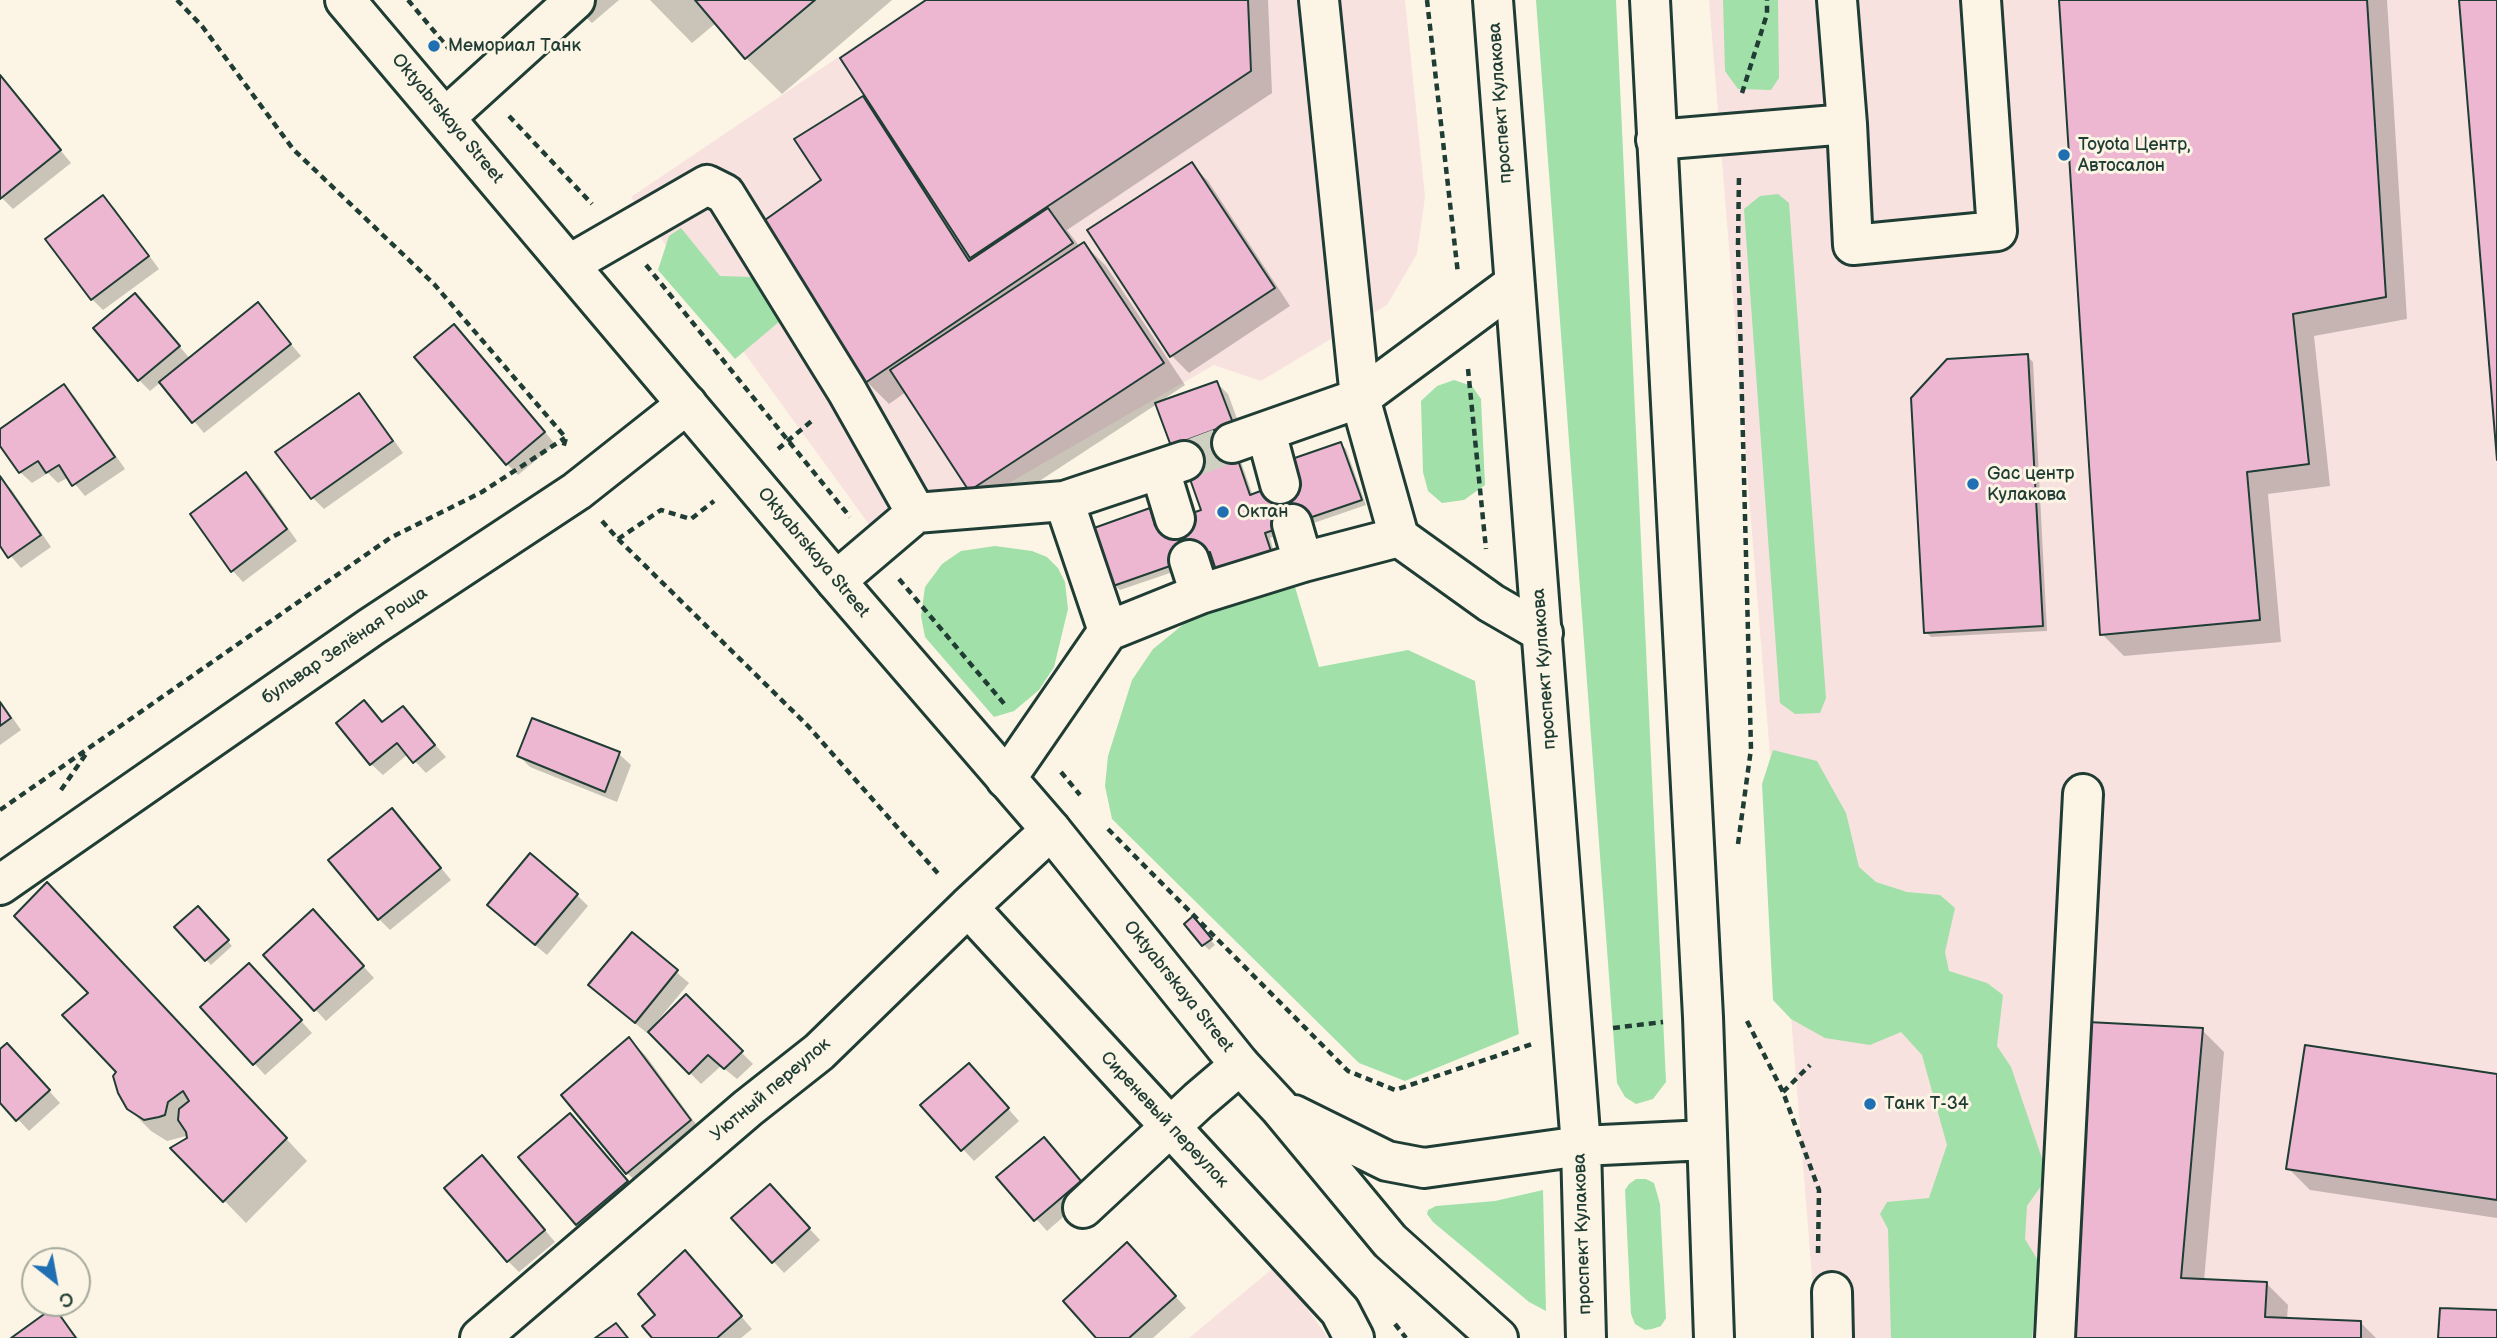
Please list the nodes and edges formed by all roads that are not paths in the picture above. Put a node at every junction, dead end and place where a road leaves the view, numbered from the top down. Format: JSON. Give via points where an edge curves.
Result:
{"nodes":[{"id":1,"x":345,"y":0,"type":"edge"},
{"id":2,"x":575,"y":0,"type":"edge"},
{"id":3,"x":1319,"y":0,"type":"edge"},
{"id":4,"x":1493,"y":0,"type":"edge"},
{"id":5,"x":1650,"y":0,"type":"edge"},
{"id":6,"x":1837,"y":0,"type":"edge"},
{"id":7,"x":1981,"y":0,"type":"edge"},
{"id":8,"x":446,"y":117,"type":"junction"},
{"id":9,"x":1847,"y":124,"type":"junction"},
{"id":10,"x":1656,"y":140,"type":"junction"},
{"id":11,"x":570,"y":264,"type":"junction"},
{"id":12,"x":1514,"y":284,"type":"junction"},
{"id":13,"x":1360,"y":398,"type":"junction"},
{"id":14,"x":687,"y":404,"type":"junction"},
{"id":15,"x":1280,"y":484,"type":"dead end"},
{"id":16,"x":1064,"y":501,"type":"junction"},
{"id":17,"x":916,"y":513,"type":"junction"},
{"id":18,"x":1175,"y":519,"type":"dead end"},
{"id":19,"x":1292,"y":524,"type":"dead end"},
{"id":20,"x":1399,"y":537,"type":"junction"},
{"id":21,"x":1303,"y":562,"type":"junction"},
{"id":22,"x":836,"y":581,"type":"junction"},
{"id":23,"x":1108,"y":631,"type":"junction"},
{"id":24,"x":1543,"y":634,"type":"junction"},
{"id":25,"x":1006,"y":779,"type":"junction"},
{"id":26,"x":2083,"y":794,"type":"dead end"},
{"id":27,"x":1051,"y":830,"type":"junction"},
{"id":28,"x":0,"y":885,"type":"edge"},
{"id":29,"x":968,"y":907,"type":"junction"},
{"id":30,"x":1240,"y":1065,"type":"junction"},
{"id":31,"x":1279,"y":1107,"type":"junction"},
{"id":32,"x":1170,"y":1126,"type":"junction"},
{"id":33,"x":1706,"y":1140,"type":"junction"},
{"id":34,"x":1581,"y":1146,"type":"junction"},
{"id":35,"x":1083,"y":1208,"type":"dead end"},
{"id":36,"x":1825,"y":1275,"type":"road end"},
{"id":37,"x":480,"y":1338,"type":"edge"},
{"id":38,"x":1354,"y":1338,"type":"edge"},
{"id":39,"x":1498,"y":1338,"type":"edge"},
{"id":40,"x":1586,"y":1338,"type":"edge"},
{"id":41,"x":1714,"y":1338,"type":"edge"},
{"id":42,"x":1833,"y":1338,"type":"edge"},
{"id":43,"x":2055,"y":1338,"type":"edge"}],
"edges":[{"from":1,"to":8,"type":"main road","name":"Oktyabrskaya Street"},
{"from":2,"to":8,"type":"main road"},
{"from":3,"to":13,"type":"main road"},
{"from":4,"to":12,"type":"main road","name":"проспект Кулакова"},
{"from":5,"to":10,"type":"main road"},
{"from":6,"to":9,"type":"main road"},
{"from":7,"to":9,"type":"main road","via":[[1997,231],[1853,246]]},
{"from":8,"to":11,"type":"main road","name":"Oktyabrskaya Street"},
{"from":9,"to":10,"type":"main road"},
{"from":10,"to":33,"type":"main road"},
{"from":11,"to":14,"type":"main road","name":"Oktyabrskaya Street"},
{"from":11,"to":17,"type":"main road","via":[[706,185],[725,194]]},
{"from":12,"to":13,"type":"main road"},
{"from":12,"to":24,"type":"main road","name":"проспект Кулакова"},
{"from":13,"to":15,"type":"main road","via":[[1249,438]]},
{"from":13,"to":20,"type":"main road"},
{"from":14,"to":22,"type":"main road","name":"Oktyabrskaya Street"},
{"from":14,"to":28,"type":"main road","name":"бульвар Зелёная Роща","via":[[577,491],[371,627]]},
{"from":16,"to":17,"type":"main road"},
{"from":16,"to":18,"type":"main road","via":[[1172,465]]},
{"from":16,"to":23,"type":"main road"},
{"from":17,"to":22,"type":"main road"},
{"from":19,"to":21,"type":"main road"},
{"from":20,"to":21,"type":"main road"},
{"from":20,"to":24,"type":"main road"},
{"from":21,"to":23,"type":"main road","via":[[1194,577]]},
{"from":22,"to":25,"type":"main road","name":"Oktyabrskaya Street"},
{"from":23,"to":25,"type":"main road"},
{"from":24,"to":34,"type":"main road","name":"проспект Кулакова"},
{"from":25,"to":27,"type":"main road","name":"Oktyabrskaya Street"},
{"from":26,"to":43,"type":"main road"},
{"from":27,"to":29,"type":"main road","name":"Уютный переулок"},
{"from":27,"to":30,"type":"main road","name":"Oktyabrskaya Street"},
{"from":29,"to":32,"type":"main road","name":"Сиреневый переулок"},
{"from":29,"to":37,"type":"main road","name":"Уютный переулок","via":[[819,1052]]},
{"from":30,"to":31,"type":"main road","name":"Oktyabrskaya Street"},
{"from":30,"to":32,"type":"main road"},
{"from":31,"to":34,"type":"main road","name":"Oktyabrskaya Street","via":[[1387,1161],[1424,1168]]},
{"from":31,"to":39,"type":"main road","name":"Oktyabrskaya Street","via":[[1390,1241]]},
{"from":32,"to":35,"type":"main road"},
{"from":32,"to":38,"type":"main road","name":"Сиреневый переулок","via":[[1340,1311]]},
{"from":33,"to":34,"type":"main road","name":"Oktyabrskaya Street"},
{"from":33,"to":41,"type":"main road"},
{"from":34,"to":40,"type":"main road","name":"проспект Кулакова"},
{"from":36,"to":42,"type":"main road"}]}
